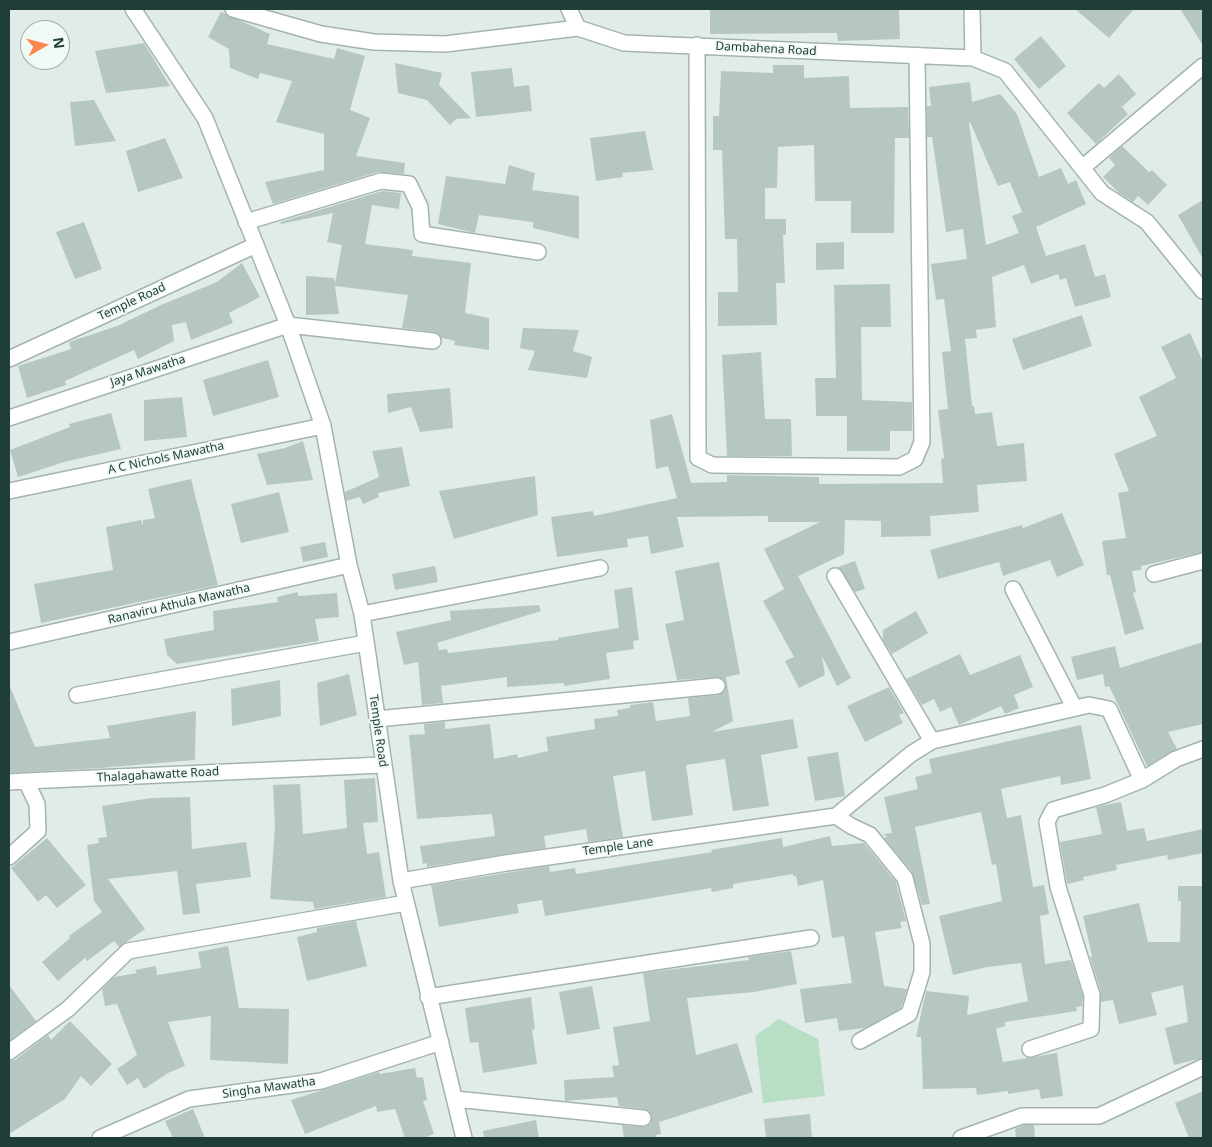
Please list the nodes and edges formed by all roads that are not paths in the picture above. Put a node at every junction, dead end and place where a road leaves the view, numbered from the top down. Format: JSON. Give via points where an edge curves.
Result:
{"nodes":[{"id":1,"x":133,"y":9,"type":"edge"},
{"id":2,"x":233,"y":9,"type":"edge"},
{"id":3,"x":569,"y":9,"type":"edge"},
{"id":4,"x":972,"y":9,"type":"edge"},
{"id":5,"x":578,"y":28,"type":"junction"},
{"id":6,"x":697,"y":46,"type":"junction"},
{"id":7,"x":917,"y":56,"type":"junction"},
{"id":8,"x":973,"y":58,"type":"junction"},
{"id":9,"x":1203,"y":66,"type":"edge"},
{"id":10,"x":1082,"y":168,"type":"junction"},
{"id":11,"x":246,"y":222,"type":"junction"},
{"id":12,"x":256,"y":245,"type":"junction"},
{"id":13,"x":538,"y":252,"type":"dead end"},
{"id":14,"x":1202,"y":287,"type":"edge"},
{"id":15,"x":288,"y":325,"type":"junction"},
{"id":16,"x":433,"y":341,"type":"dead end"},
{"id":17,"x":9,"y":359,"type":"edge"},
{"id":18,"x":9,"y":418,"type":"edge"},
{"id":19,"x":323,"y":426,"type":"junction"},
{"id":20,"x":9,"y":490,"type":"edge"},
{"id":21,"x":1203,"y":561,"type":"edge"},
{"id":22,"x":349,"y":565,"type":"junction"},
{"id":23,"x":600,"y":568,"type":"dead end"},
{"id":24,"x":1154,"y":574,"type":"dead end"},
{"id":25,"x":835,"y":576,"type":"dead end"},
{"id":26,"x":1013,"y":589,"type":"dead end"},
{"id":27,"x":362,"y":614,"type":"junction"},
{"id":28,"x":9,"y":642,"type":"edge"},
{"id":29,"x":366,"y":643,"type":"junction"},
{"id":30,"x":717,"y":686,"type":"dead end"},
{"id":31,"x":77,"y":695,"type":"dead end"},
{"id":32,"x":1074,"y":707,"type":"junction"},
{"id":33,"x":377,"y":719,"type":"junction"},
{"id":34,"x":932,"y":741,"type":"junction"},
{"id":35,"x":1203,"y":749,"type":"edge"},
{"id":36,"x":382,"y":765,"type":"junction"},
{"id":37,"x":1142,"y":780,"type":"junction"},
{"id":38,"x":26,"y":781,"type":"junction"},
{"id":39,"x":9,"y":782,"type":"edge"},
{"id":40,"x":836,"y":816,"type":"junction"},
{"id":41,"x":9,"y":857,"type":"edge"},
{"id":42,"x":401,"y":881,"type":"junction"},
{"id":43,"x":406,"y":903,"type":"junction"},
{"id":44,"x":811,"y":938,"type":"dead end"},
{"id":45,"x":428,"y":997,"type":"junction"},
{"id":46,"x":860,"y":1041,"type":"dead end"},
{"id":47,"x":441,"y":1042,"type":"junction"},
{"id":48,"x":1030,"y":1049,"type":"dead end"},
{"id":49,"x":9,"y":1052,"type":"edge"},
{"id":50,"x":1203,"y":1067,"type":"edge"},
{"id":51,"x":455,"y":1099,"type":"junction"},
{"id":52,"x":643,"y":1118,"type":"dead end"},
{"id":53,"x":100,"y":1138,"type":"edge"},
{"id":54,"x":464,"y":1138,"type":"edge"},
{"id":55,"x":961,"y":1138,"type":"edge"}],
"edges":[{"from":1,"to":11,"type":"street","name":"Temple Road","via":[[204,118]]},
{"from":2,"to":5,"type":"street","name":"Dambahena Road","via":[[321,34],[374,42],[445,44]]},
{"from":3,"to":5,"type":"street"},
{"from":4,"to":8,"type":"street"},
{"from":5,"to":6,"type":"street","name":"Dambahena Road","via":[[624,42]]},
{"from":6,"to":7,"type":"street","name":"Dambahena Road"},
{"from":6,"to":7,"type":"street","via":[[698,458],[712,465],[899,467],[915,459],[922,442]]},
{"from":7,"to":8,"type":"street","name":"Dambahena Road"},
{"from":8,"to":10,"type":"street","name":"Dambahena Road","via":[[1005,71]]},
{"from":9,"to":10,"type":"street"},
{"from":10,"to":14,"type":"street","name":"Dambahena Road","via":[[1102,193],[1146,222]]},
{"from":11,"to":12,"type":"street","name":"Temple Road"},
{"from":11,"to":13,"type":"street","via":[[381,181],[409,184],[420,207],[422,234]]},
{"from":12,"to":15,"type":"street","name":"Temple Road"},
{"from":12,"to":17,"type":"street","name":"Temple Road"},
{"from":15,"to":16,"type":"street"},
{"from":15,"to":18,"type":"street","name":"Jaya Mawatha"},
{"from":15,"to":19,"type":"street","name":"Temple Road"},
{"from":19,"to":20,"type":"street","name":"A C Nichols Mawatha"},
{"from":19,"to":22,"type":"street","name":"Temple Road"},
{"from":21,"to":24,"type":"street"},
{"from":22,"to":27,"type":"street","name":"Temple Road"},
{"from":22,"to":28,"type":"street","name":"Ranaviru Athula Mawatha"},
{"from":23,"to":27,"type":"street"},
{"from":25,"to":34,"type":"street"},
{"from":26,"to":32,"type":"street"},
{"from":27,"to":29,"type":"street","name":"Temple Road"},
{"from":29,"to":31,"type":"street"},
{"from":29,"to":33,"type":"street","name":"Temple Road"},
{"from":30,"to":33,"type":"street"},
{"from":32,"to":34,"type":"street"},
{"from":32,"to":37,"type":"street","via":[[1090,705],[1109,709]]},
{"from":33,"to":36,"type":"street","name":"Temple Road"},
{"from":34,"to":40,"type":"street","via":[[911,754]]},
{"from":35,"to":37,"type":"street","via":[[1176,759]]},
{"from":36,"to":38,"type":"street","name":"Thalagahawatte Road"},
{"from":36,"to":42,"type":"street","name":"Temple Road"},
{"from":37,"to":48,"type":"street","via":[[1105,795],[1052,810],[1047,822],[1058,887],[1092,995],[1091,1029]]},
{"from":38,"to":39,"type":"street","name":"Thalagahawatte Road"},
{"from":38,"to":41,"type":"street","via":[[36,804],[38,831]]},
{"from":40,"to":42,"type":"street","name":"Temple Lane"},
{"from":40,"to":46,"type":"street","via":[[870,835],[906,878],[922,944],[922,972],[909,1014]]},
{"from":42,"to":43,"type":"street","name":"Temple Road"},
{"from":43,"to":45,"type":"street","name":"Temple Road"},
{"from":43,"to":49,"type":"street","via":[[128,951],[68,1009]]},
{"from":44,"to":45,"type":"street"},
{"from":45,"to":47,"type":"street","name":"Temple Road"},
{"from":47,"to":51,"type":"street","name":"Temple Road"},
{"from":47,"to":53,"type":"street","name":"Singha Mawatha","via":[[321,1081],[189,1099]]},
{"from":50,"to":55,"type":"street","via":[[1099,1116],[1022,1116]]},
{"from":51,"to":52,"type":"street"},
{"from":51,"to":54,"type":"street","name":"Temple Road"}]}
